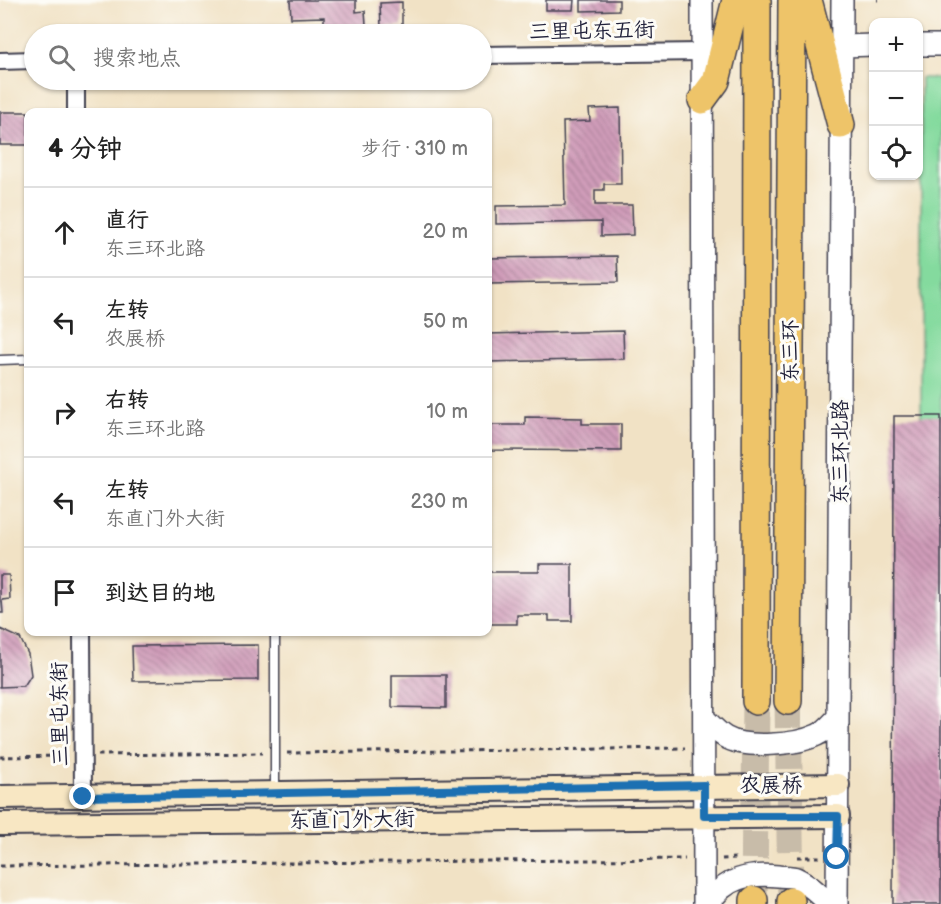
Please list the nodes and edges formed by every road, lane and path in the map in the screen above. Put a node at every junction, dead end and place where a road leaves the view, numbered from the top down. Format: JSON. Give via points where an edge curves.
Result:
{"nodes":[{"id":1,"x":702,"y":0,"type":"edge"},
{"id":2,"x":736,"y":0,"type":"edge"},
{"id":3,"x":757,"y":0,"type":"edge"},
{"id":4,"x":792,"y":0,"type":"edge"},
{"id":5,"x":808,"y":0,"type":"edge"},
{"id":6,"x":842,"y":0,"type":"edge"},
{"id":7,"x":869,"y":45,"type":"edge"},
{"id":8,"x":923,"y":45,"type":"edge"},
{"id":9,"x":941,"y":45,"type":"edge"},
{"id":10,"x":843,"y":46,"type":"junction"},
{"id":11,"x":702,"y":52,"type":"junction"},
{"id":12,"x":492,"y":55,"type":"edge"},
{"id":13,"x":24,"y":60,"type":"edge"},
{"id":14,"x":0,"y":61,"type":"edge"},
{"id":15,"x":76,"y":90,"type":"edge"},
{"id":16,"x":702,"y":100,"type":"junction"},
{"id":17,"x":76,"y":108,"type":"edge"},
{"id":18,"x":841,"y":125,"type":"junction"},
{"id":19,"x":24,"y":359,"type":"edge"},
{"id":20,"x":0,"y":360,"type":"edge"},
{"id":21,"x":82,"y":636,"type":"edge"},
{"id":22,"x":275,"y":636,"type":"edge"},
{"id":23,"x":756,"y":701,"type":"tunnel mouth"},
{"id":24,"x":788,"y":701,"type":"tunnel mouth"},
{"id":25,"x":838,"y":717,"type":"junction"},
{"id":26,"x":704,"y":718,"type":"junction"},
{"id":27,"x":704,"y":747,"type":"junction"},
{"id":28,"x":275,"y":753,"type":"junction"},
{"id":29,"x":83,"y":756,"type":"junction"},
{"id":30,"x":0,"y":757,"type":"edge"},
{"id":31,"x":704,"y":785,"type":"junction"},
{"id":32,"x":838,"y":785,"type":"junction"},
{"id":33,"x":275,"y":793,"type":"junction"},
{"id":34,"x":0,"y":797,"type":"edge"},
{"id":35,"x":83,"y":797,"type":"junction"},
{"id":36,"x":704,"y":816,"type":"junction"},
{"id":37,"x":838,"y":816,"type":"junction"},
{"id":38,"x":0,"y":824,"type":"edge"},
{"id":39,"x":704,"y":859,"type":"junction"},
{"id":40,"x":0,"y":866,"type":"edge"},
{"id":41,"x":704,"y":904,"type":"edge"},
{"id":42,"x":709,"y":904,"type":"edge"},
{"id":43,"x":829,"y":904,"type":"edge"},
{"id":44,"x":837,"y":904,"type":"edge"}],
"edges":[{"from":1,"to":11,"type":"street"},
{"from":2,"to":16,"type":"highway","via":[[716,81]]},
{"from":3,"to":23,"type":"highway","name":"东三环"},
{"from":4,"to":24,"type":"highway","name":"东三环"},
{"from":5,"to":18,"type":"highway"},
{"from":6,"to":10,"type":"street","name":"东三环北路"},
{"from":7,"to":10,"type":"street"},
{"from":8,"to":9,"type":"street"},
{"from":10,"to":18,"type":"street","name":"东三环北路"},
{"from":11,"to":12,"type":"street","name":"三里屯东五街"},
{"from":11,"to":16,"type":"street"},
{"from":13,"to":14,"type":"street"},
{"from":15,"to":17,"type":"street"},
{"from":16,"to":26,"type":"street"},
{"from":18,"to":25,"type":"street","name":"东三环北路"},
{"from":19,"to":20,"type":"lane"},
{"from":21,"to":29,"type":"street","name":"三里屯东街"},
{"from":22,"to":28,"type":"lane"},
{"from":25,"to":26,"type":"street","via":[[818,735],[763,744],[724,737]]},
{"from":25,"to":32,"type":"street","name":"东三环北路"},
{"from":26,"to":27,"type":"street"},
{"from":27,"to":28,"type":"path"},
{"from":27,"to":31,"type":"street"},
{"from":28,"to":29,"type":"path"},
{"from":28,"to":33,"type":"lane"},
{"from":29,"to":30,"type":"path"},
{"from":29,"to":35,"type":"street","name":"三里屯东街"},
{"from":31,"to":32,"type":"main road","name":"农展桥"},
{"from":31,"to":33,"type":"main road","name":"东直门外大街"},
{"from":31,"to":36,"type":"street"},
{"from":32,"to":37,"type":"street","name":"东三环北路"},
{"from":33,"to":35,"type":"main road","name":"东直门外大街"},
{"from":34,"to":35,"type":"main road","name":"东直门外大街"},
{"from":36,"to":37,"type":"main road","name":"农展桥"},
{"from":36,"to":38,"type":"main road","name":"东直门外大街"},
{"from":36,"to":39,"type":"street"},
{"from":37,"to":44,"type":"street","name":"东三环北路"},
{"from":39,"to":40,"type":"path"},
{"from":39,"to":41,"type":"street"},
{"from":42,"to":43,"type":"street","via":[[716,892],[736,878],[764,874],[795,878]]}]}
